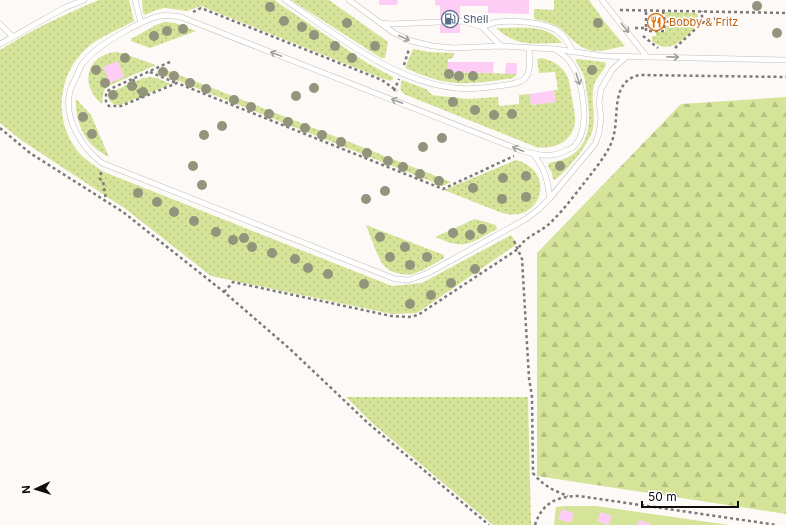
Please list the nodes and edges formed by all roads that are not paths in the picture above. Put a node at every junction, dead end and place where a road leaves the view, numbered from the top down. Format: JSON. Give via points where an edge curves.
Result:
{"nodes":[{"id":1,"x":84,"y":0,"type":"edge"},
{"id":2,"x":135,"y":0,"type":"edge"},
{"id":3,"x":285,"y":0,"type":"edge"},
{"id":4,"x":350,"y":0,"type":"edge"},
{"id":5,"x":602,"y":0,"type":"edge"},
{"id":6,"x":141,"y":23,"type":"junction"},
{"id":7,"x":379,"y":23,"type":"junction"},
{"id":8,"x":0,"y":24,"type":"edge"},
{"id":9,"x":482,"y":27,"type":"junction"},
{"id":10,"x":12,"y":36,"type":"junction"},
{"id":11,"x":0,"y":44,"type":"edge"},
{"id":12,"x":501,"y":46,"type":"junction"},
{"id":13,"x":529,"y":48,"type":"junction"},
{"id":14,"x":555,"y":49,"type":"junction"},
{"id":15,"x":573,"y":52,"type":"junction"},
{"id":16,"x":626,"y":57,"type":"junction"},
{"id":17,"x":648,"y":57,"type":"junction"},
{"id":18,"x":786,"y":60,"type":"edge"},
{"id":19,"x":534,"y":155,"type":"junction"},
{"id":20,"x":550,"y":198,"type":"junction"}],
"edges":[{"from":1,"to":10,"type":"lane"},
{"from":2,"to":6,"type":"lane"},
{"from":3,"to":13,"type":"lane","via":[[365,55],[418,80],[456,88],[514,85],[523,81],[529,72]]},
{"from":4,"to":7,"type":"lane"},
{"from":5,"to":17,"type":"lane","one_way":true},
{"from":19,"to":6,"type":"lane","one_way":true,"via":[[181,17],[161,15]]},
{"from":6,"to":20,"type":"lane","via":[[92,53],[81,65],[70,92],[69,104],[74,127],[87,149],[102,163],[395,279],[409,280],[428,273],[526,219]]},
{"from":7,"to":9,"type":"lane","via":[[464,21]]},
{"from":7,"to":12,"type":"lane","one_way":true,"via":[[411,41],[433,46]]},
{"from":8,"to":10,"type":"lane"},
{"from":9,"to":12,"type":"lane"},
{"from":9,"to":15,"type":"lane","via":[[497,22],[546,25],[557,30],[568,41]]},
{"from":10,"to":11,"type":"lane"},
{"from":12,"to":13,"type":"lane"},
{"from":13,"to":14,"type":"lane"},
{"from":14,"to":15,"type":"lane"},
{"from":14,"to":19,"type":"lane","one_way":true,"via":[[564,55],[575,70],[584,121],[575,146],[561,154]]},
{"from":15,"to":16,"type":"lane"},
{"from":16,"to":17,"type":"lane"},
{"from":16,"to":20,"type":"lane","via":[[612,70],[601,89],[601,118],[595,144]]},
{"from":17,"to":18,"type":"lane","one_way":true},
{"from":19,"to":20,"type":"lane","via":[[542,166]]}]}
